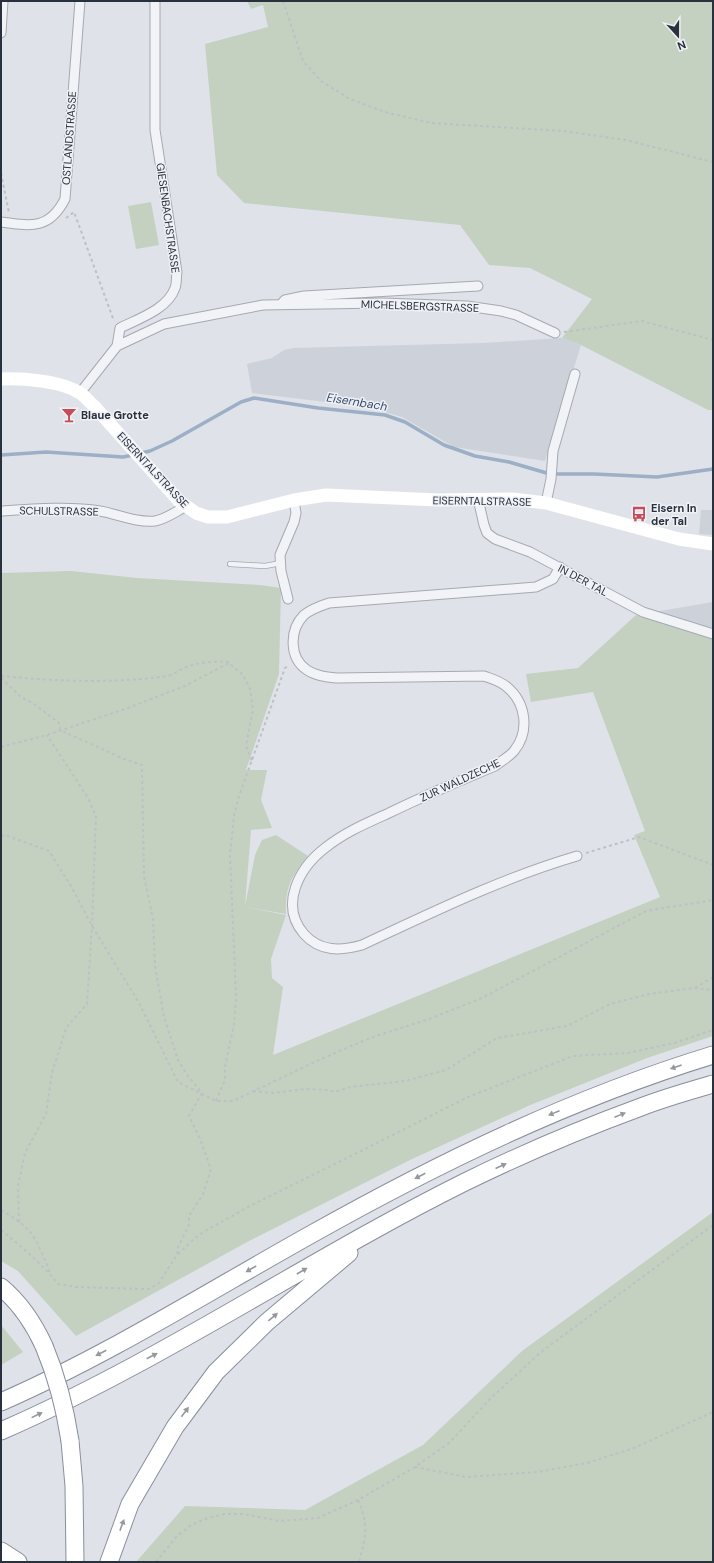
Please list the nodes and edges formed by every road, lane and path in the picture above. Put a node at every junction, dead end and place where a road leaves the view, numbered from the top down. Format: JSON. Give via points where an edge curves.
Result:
{"nodes":[{"id":1,"x":3,"y":1,"type":"edge"},
{"id":2,"x":80,"y":1,"type":"edge"},
{"id":3,"x":156,"y":1,"type":"edge"},
{"id":4,"x":283,"y":1,"type":"edge"},
{"id":5,"x":1,"y":33,"type":"edge"},
{"id":6,"x":713,"y":162,"type":"edge"},
{"id":7,"x":1,"y":172,"type":"edge"},
{"id":8,"x":63,"y":220,"type":"dead end"},
{"id":9,"x":1,"y":222,"type":"edge"},
{"id":10,"x":12,"y":224,"type":"junction"},
{"id":11,"x":478,"y":286,"type":"dead end"},
{"id":12,"x":281,"y":304,"type":"junction"},
{"id":13,"x":120,"y":328,"type":"junction"},
{"id":14,"x":555,"y":333,"type":"joint"},
{"id":15,"x":713,"y":340,"type":"edge"},
{"id":16,"x":117,"y":346,"type":"junction"},
{"id":17,"x":576,"y":374,"type":"dead end"},
{"id":18,"x":1,"y":379,"type":"edge"},
{"id":19,"x":80,"y":393,"type":"junction"},
{"id":20,"x":478,"y":499,"type":"junction"},
{"id":21,"x":294,"y":500,"type":"junction"},
{"id":22,"x":546,"y":503,"type":"junction"},
{"id":23,"x":185,"y":507,"type":"junction"},
{"id":24,"x":1,"y":511,"type":"edge"},
{"id":25,"x":713,"y":544,"type":"edge"},
{"id":26,"x":281,"y":563,"type":"junction"},
{"id":27,"x":230,"y":564,"type":"dead end"},
{"id":28,"x":560,"y":567,"type":"junction"},
{"id":29,"x":288,"y":599,"type":"dead end"},
{"id":30,"x":713,"y":634,"type":"edge"},
{"id":31,"x":297,"y":658,"type":"junction"},
{"id":32,"x":229,"y":663,"type":"junction"},
{"id":33,"x":1,"y":677,"type":"edge"},
{"id":34,"x":60,"y":730,"type":"junction"},
{"id":35,"x":47,"y":735,"type":"junction"},
{"id":36,"x":1,"y":747,"type":"edge"},
{"id":37,"x":252,"y":760,"type":"junction"},
{"id":38,"x":1,"y":833,"type":"edge"},
{"id":39,"x":5,"y":835,"type":"junction"},
{"id":40,"x":1,"y":836,"type":"edge"},
{"id":41,"x":577,"y":856,"type":"joint"},
{"id":42,"x":713,"y":865,"type":"edge"},
{"id":43,"x":713,"y":900,"type":"edge"},
{"id":44,"x":92,"y":926,"type":"junction"},
{"id":45,"x":713,"y":977,"type":"edge"},
{"id":46,"x":694,"y":988,"type":"junction"},
{"id":47,"x":713,"y":990,"type":"edge"},
{"id":48,"x":713,"y":1030,"type":"edge"},
{"id":49,"x":713,"y":1055,"type":"edge"},
{"id":50,"x":713,"y":1084,"type":"edge"},
{"id":51,"x":252,"y":1091,"type":"junction"},
{"id":52,"x":202,"y":1094,"type":"junction"},
{"id":53,"x":216,"y":1101,"type":"junction"},
{"id":54,"x":1,"y":1210,"type":"edge"},
{"id":55,"x":19,"y":1222,"type":"junction"},
{"id":56,"x":713,"y":1225,"type":"edge"},
{"id":57,"x":378,"y":1228,"type":"junction"},
{"id":58,"x":1,"y":1230,"type":"edge"},
{"id":59,"x":177,"y":1255,"type":"junction"},
{"id":60,"x":50,"y":1275,"type":"junction"},
{"id":61,"x":1,"y":1287,"type":"edge"},
{"id":62,"x":1,"y":1402,"type":"edge"},
{"id":63,"x":713,"y":1412,"type":"edge"},
{"id":64,"x":1,"y":1431,"type":"edge"},
{"id":65,"x":415,"y":1467,"type":"junction"},
{"id":66,"x":358,"y":1500,"type":"junction"},
{"id":67,"x":1,"y":1551,"type":"edge"},
{"id":68,"x":18,"y":1562,"type":"edge"},
{"id":69,"x":75,"y":1562,"type":"edge"},
{"id":70,"x":109,"y":1562,"type":"edge"},
{"id":71,"x":156,"y":1562,"type":"edge"},
{"id":72,"x":359,"y":1562,"type":"edge"}],
"edges":[{"from":1,"to":5,"type":"street"},
{"from":2,"to":10,"type":"street","name":"OSTLANDSTRASSE","via":[[65,199],[59,211],[47,221],[34,225]]},
{"from":3,"to":13,"type":"street","name":"GIESENBACHSTRASSE","via":[[155,130],[177,272],[175,288],[168,299],[159,307]]},
{"from":4,"to":6,"type":"path","via":[[303,61],[321,81],[350,99],[385,112],[431,122],[563,131],[626,140]]},
{"from":7,"to":10,"type":"path"},
{"from":8,"to":13,"type":"path","via":[[74,212],[114,322]]},
{"from":9,"to":10,"type":"street","name":"OSTLANDSTRASSE"},
{"from":11,"to":12,"type":"street","name":"MICHELSBERGSTRASSE","via":[[304,296],[285,300]]},
{"from":12,"to":14,"type":"street","name":"MICHELSBERGSTRASSE","via":[[382,303],[467,306],[501,310]]},
{"from":12,"to":16,"type":"street","name":"MICHELSBERGSTRASSE","via":[[263,305],[164,324]]},
{"from":13,"to":16,"type":"street"},
{"from":14,"to":15,"type":"path","via":[[642,321]]},
{"from":16,"to":19,"type":"street"},
{"from":17,"to":22,"type":"street","via":[[553,451]]},
{"from":18,"to":19,"type":"main road","name":"EISERNTALSTRASSE","via":[[29,380],[65,386]]},
{"from":19,"to":23,"type":"main road","name":"EISERNTALSTRASSE"},
{"from":20,"to":21,"type":"main road","name":"EISERNTALSTRASSE","via":[[438,500],[326,495]]},
{"from":20,"to":22,"type":"main road","name":"EISERNTALSTRASSE"},
{"from":20,"to":28,"type":"street","name":"IN DER TAL","via":[[484,526],[495,539]]},
{"from":21,"to":23,"type":"main road","name":"EISERNTALSTRASSE","via":[[226,517],[208,517]]},
{"from":21,"to":26,"type":"street","via":[[296,513],[280,555]]},
{"from":22,"to":25,"type":"main road","name":"EISERNTALSTRASSE","via":[[679,539]]},
{"from":23,"to":24,"type":"street","name":"SCHULSTRASSE","via":[[163,519],[153,521],[141,521],[99,511]]},
{"from":26,"to":27,"type":"lane","via":[[265,566]]},
{"from":26,"to":29,"type":"street"},
{"from":28,"to":30,"type":"street","name":"IN DER TAL","via":[[643,612]]},
{"from":28,"to":31,"type":"street","via":[[553,579],[536,587],[329,603],[315,608],[298,622],[293,644]]},
{"from":31,"to":37,"type":"path","via":[[285,668]]},
{"from":31,"to":41,"type":"street","name":"ZUR WALDZECHE","via":[[307,670],[320,676],[337,678],[484,676],[507,687],[521,707],[524,721],[523,736],[519,744],[495,766],[348,832],[324,848],[311,861],[295,888],[292,907],[300,929],[317,945],[337,950],[362,945],[510,878]]},
{"from":32,"to":33,"type":"path","via":[[214,661],[186,667],[169,676],[118,680]]},
{"from":32,"to":34,"type":"path","via":[[185,686]]},
{"from":32,"to":37,"type":"path","via":[[243,675],[250,689],[253,709],[246,746]]},
{"from":33,"to":34,"type":"path","via":[[21,697],[60,724]]},
{"from":34,"to":35,"type":"path"},
{"from":34,"to":52,"type":"path","via":[[124,760],[142,764],[144,876],[153,919],[155,966],[164,1017],[178,1060]]},
{"from":35,"to":36,"type":"path"},
{"from":35,"to":44,"type":"path","via":[[88,798],[96,816]]},
{"from":37,"to":53,"type":"path","via":[[234,816],[230,855],[236,998],[225,1080]]},
{"from":38,"to":39,"type":"path"},
{"from":39,"to":40,"type":"path"},
{"from":39,"to":44,"type":"path","via":[[49,851]]},
{"from":41,"to":42,"type":"path","via":[[639,837]]},
{"from":43,"to":51,"type":"path","via":[[646,912],[482,998],[370,1038]]},
{"from":44,"to":52,"type":"path","via":[[140,1003],[178,1082]]},
{"from":44,"to":55,"type":"path","via":[[87,1004],[66,1028],[52,1073],[46,1114],[25,1153],[18,1186]]},
{"from":45,"to":46,"type":"path"},
{"from":46,"to":47,"type":"path"},
{"from":46,"to":51,"type":"path","via":[[649,994],[610,1004],[567,1026],[496,1038],[446,1070],[405,1081],[350,1087],[335,1092],[305,1089],[274,1093]]},
{"from":48,"to":59,"type":"path","via":[[674,1043],[628,1053],[573,1056],[468,1097],[250,1206],[206,1231]]},
{"from":49,"to":62,"type":"highway","one_way":true,"via":[[633,1082],[553,1114],[455,1159],[367,1203],[77,1366]]},
{"from":57,"to":50,"type":"highway","one_way":true,"via":[[465,1182],[556,1140],[642,1106]]},
{"from":51,"to":53,"type":"path","via":[[234,1101]]},
{"from":52,"to":53,"type":"path"},
{"from":52,"to":59,"type":"path","via":[[189,1116],[211,1169],[203,1194],[190,1216]]},
{"from":54,"to":55,"type":"path"},
{"from":55,"to":60,"type":"path","via":[[30,1232]]},
{"from":56,"to":65,"type":"path","via":[[541,1352],[490,1399],[449,1443]]},
{"from":64,"to":57,"type":"highway","one_way":true,"via":[[167,1348]]},
{"from":70,"to":57,"type":"highway","one_way":true,"via":[[130,1504],[175,1427],[216,1372],[268,1322]]},
{"from":58,"to":60,"type":"path"},
{"from":59,"to":60,"type":"path","via":[[158,1284],[148,1289],[76,1287],[58,1284]]},
{"from":61,"to":69,"type":"highway","bridge":true,"via":[[39,1334],[65,1410],[74,1486]]},
{"from":63,"to":65,"type":"path","via":[[634,1448],[587,1463],[537,1472],[467,1477]]},
{"from":65,"to":66,"type":"path"},
{"from":66,"to":71,"type":"path","via":[[318,1518],[279,1521],[244,1514],[226,1514],[208,1518],[191,1525],[176,1537]]},
{"from":66,"to":72,"type":"path","via":[[364,1516],[365,1538]]},
{"from":67,"to":68,"type":"highway"}]}
